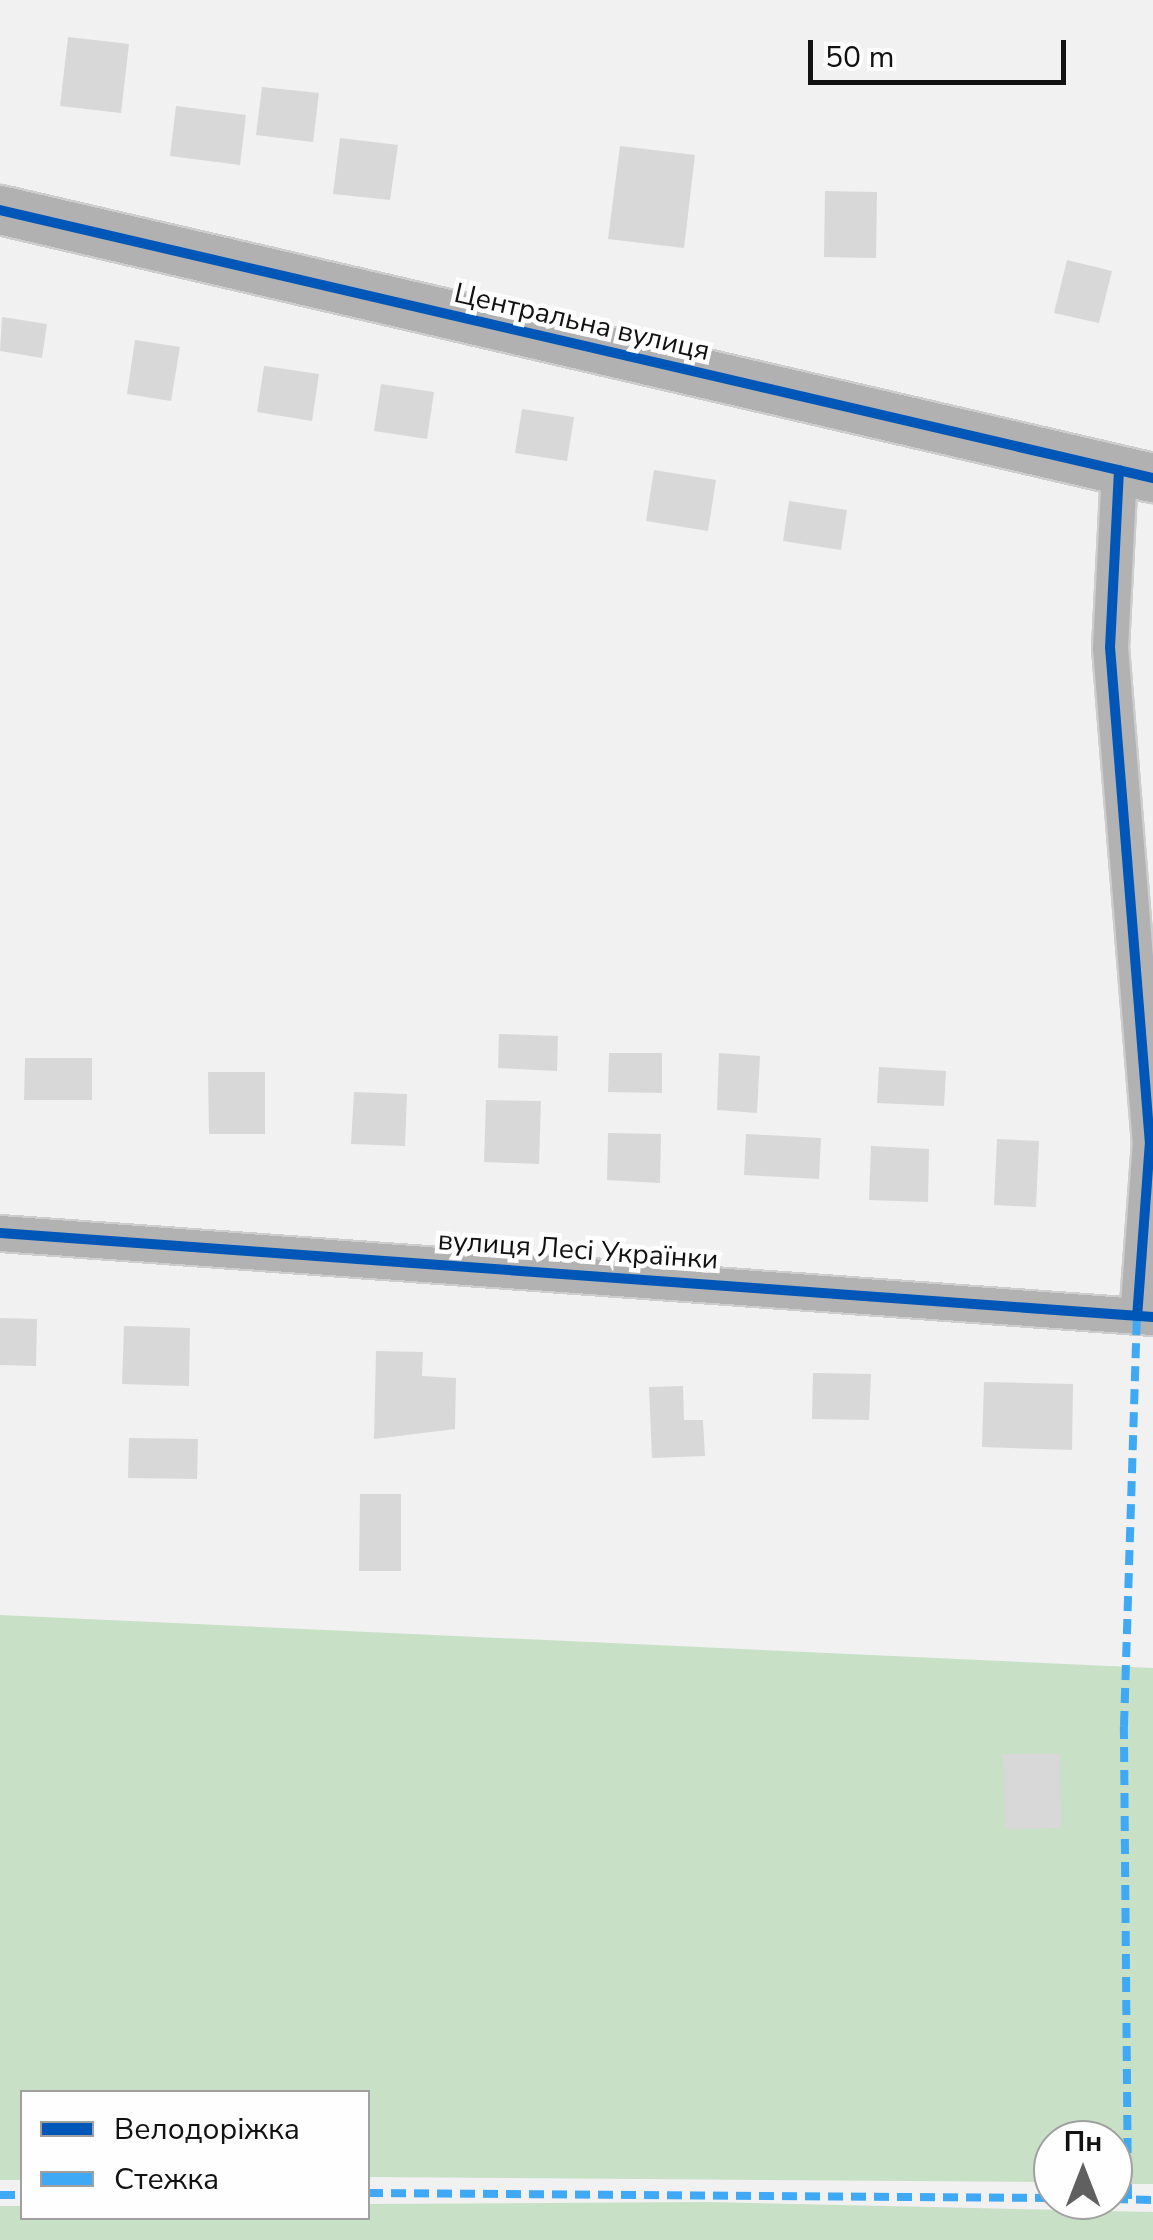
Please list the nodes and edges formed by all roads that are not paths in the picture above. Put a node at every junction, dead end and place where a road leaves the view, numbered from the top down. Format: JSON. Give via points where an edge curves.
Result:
{"nodes":[{"id":1,"x":0,"y":210,"type":"edge"},
{"id":2,"x":1136,"y":474,"type":"edge"},
{"id":3,"x":0,"y":1233,"type":"edge"},
{"id":4,"x":1145,"y":1317,"type":"edge"}],
"edges":[{"from":1,"to":2,"type":"street","name":"Центральна вулиця"},
{"from":2,"to":4,"type":"street","via":[[1110,647],[1150,1141]]},
{"from":3,"to":4,"type":"street","name":"вулиця Лесі Українки"}]}
